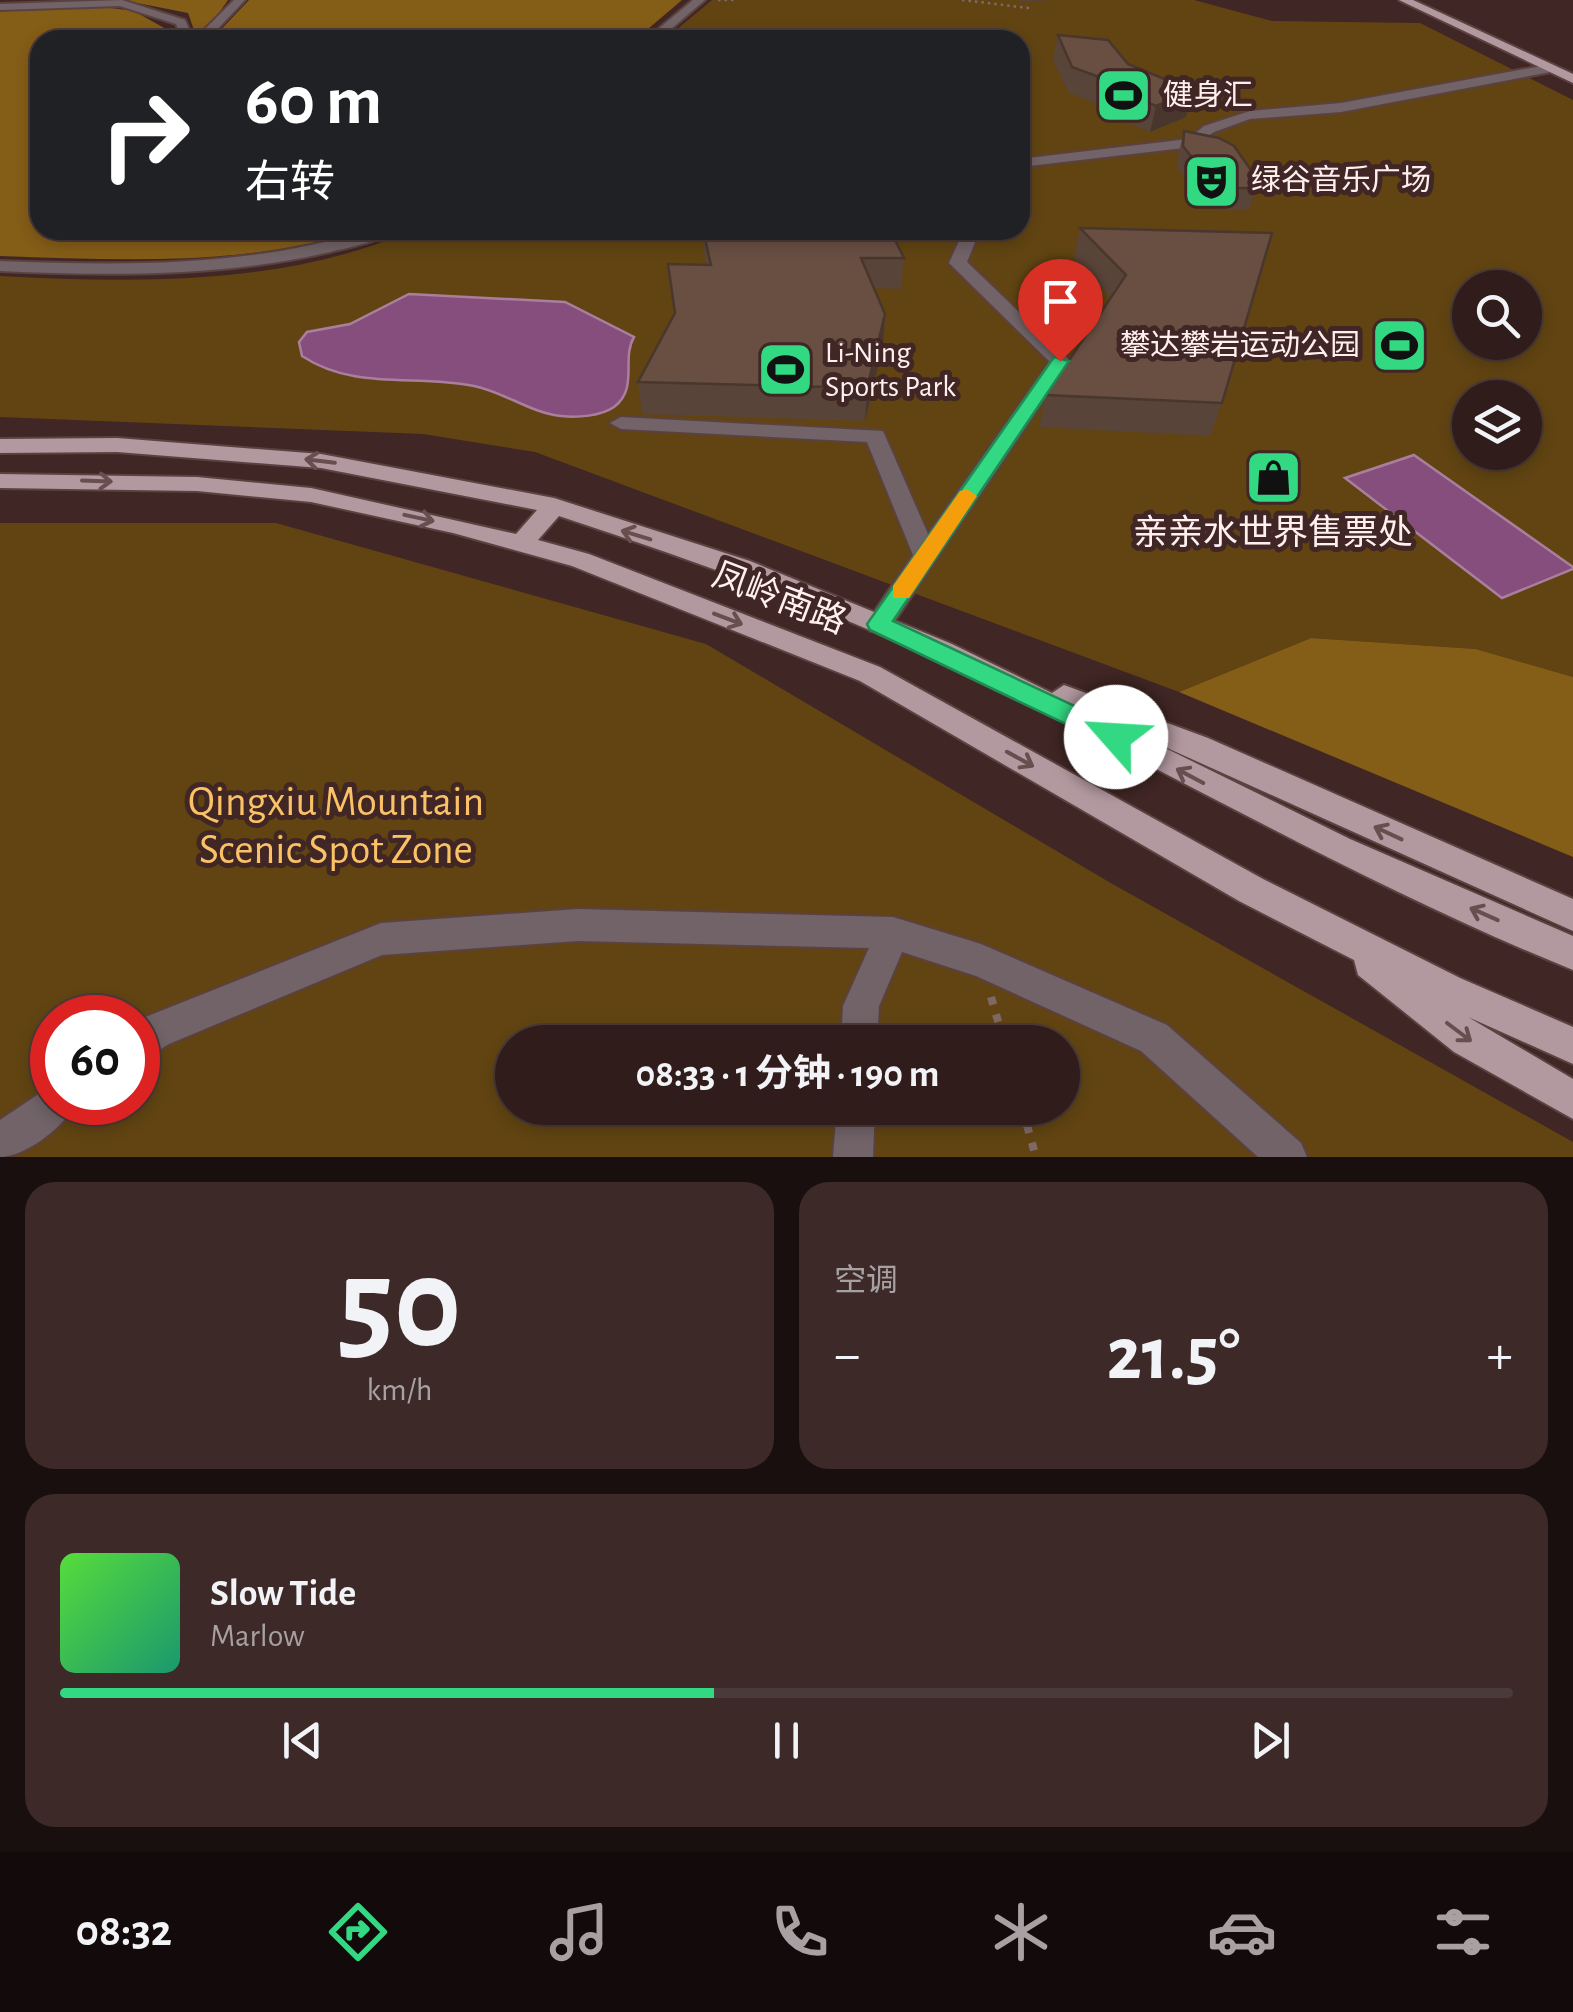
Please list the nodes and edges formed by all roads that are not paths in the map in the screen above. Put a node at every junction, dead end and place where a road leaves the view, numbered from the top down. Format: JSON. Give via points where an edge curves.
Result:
{"nodes":[{"id":1,"x":240,"y":0,"type":"edge"},
{"id":2,"x":700,"y":0,"type":"edge"},
{"id":3,"x":1404,"y":0,"type":"edge"},
{"id":4,"x":1432,"y":0,"type":"edge"},
{"id":5,"x":0,"y":7,"type":"edge"},
{"id":6,"x":185,"y":30,"type":"edge"},
{"id":7,"x":210,"y":30,"type":"edge"},
{"id":8,"x":664,"y":30,"type":"edge"},
{"id":9,"x":1573,"y":65,"type":"edge"},
{"id":10,"x":1552,"y":68,"type":"junction"},
{"id":11,"x":1573,"y":79,"type":"edge"},
{"id":12,"x":1030,"y":162,"type":"edge"},
{"id":13,"x":357,"y":240,"type":"edge"},
{"id":14,"x":968,"y":240,"type":"edge"},
{"id":15,"x":0,"y":266,"type":"edge"},
{"id":16,"x":621,"y":423,"type":"dead end"},
{"id":17,"x":0,"y":446,"type":"edge"},
{"id":18,"x":0,"y":481,"type":"edge"},
{"id":19,"x":554,"y":506,"type":"junction"},
{"id":20,"x":521,"y":544,"type":"junction"},
{"id":21,"x":926,"y":556,"type":"junction"},
{"id":22,"x":878,"y":624,"type":"junction"},
{"id":23,"x":943,"y":651,"type":"junction"},
{"id":24,"x":1573,"y":915,"type":"edge"},
{"id":25,"x":1327,"y":929,"type":"junction"},
{"id":26,"x":893,"y":932,"type":"junction"},
{"id":27,"x":1573,"y":954,"type":"edge"},
{"id":28,"x":859,"y":1025,"type":"edge"},
{"id":29,"x":160,"y":1029,"type":"edge"},
{"id":30,"x":1573,"y":1046,"type":"edge"},
{"id":31,"x":1573,"y":1100,"type":"edge"},
{"id":32,"x":30,"y":1122,"type":"edge"},
{"id":33,"x":855,"y":1125,"type":"edge"},
{"id":34,"x":0,"y":1144,"type":"edge"},
{"id":35,"x":853,"y":1157,"type":"edge"},
{"id":36,"x":1287,"y":1157,"type":"edge"}],
"edges":[{"from":1,"to":7,"type":"street"},
{"from":2,"to":8,"type":"street"},
{"from":3,"to":10,"type":"main road"},
{"from":4,"to":9,"type":"main road"},
{"from":5,"to":6,"type":"street","via":[[122,3],[182,22]]},
{"from":10,"to":11,"type":"main road"},
{"from":10,"to":12,"type":"street","via":[[1382,94],[1361,104],[1250,116],[1207,128],[1192,144]]},
{"from":13,"to":15,"type":"street","via":[[250,264],[120,271]]},
{"from":14,"to":21,"type":"street","via":[[958,263],[1060,361]]},
{"from":16,"to":21,"type":"street","via":[[875,436]]},
{"from":19,"to":17,"type":"main road","name":"凤岭南路","one_way":true,"via":[[321,460],[117,446]]},
{"from":18,"to":20,"type":"main road","name":"凤岭南路","one_way":true,"via":[[197,484],[311,496]]},
{"from":19,"to":20,"type":"main road"},
{"from":22,"to":19,"type":"main road","name":"凤岭南路","one_way":true,"via":[[742,567]]},
{"from":20,"to":25,"type":"main road","name":"凤岭南路","one_way":true,"via":[[580,560],[870,674]]},
{"from":21,"to":22,"type":"street"},
{"from":22,"to":23,"type":"main road","name":"凤岭南路"},
{"from":24,"to":23,"type":"main road","one_way":true,"via":[[1198,746]]},
{"from":27,"to":23,"type":"main road","name":"凤岭南路","one_way":true,"via":[[1339,849]]},
{"from":25,"to":30,"type":"main road","name":"凤岭南路"},
{"from":25,"to":31,"type":"main road","one_way":true,"via":[[1467,1039]]},
{"from":26,"to":28,"type":"street","via":[[860,1006]]},
{"from":26,"to":29,"type":"street","via":[[578,925],[380,939]]},
{"from":26,"to":36,"type":"street","via":[[980,961],[1154,1038]]},
{"from":32,"to":34,"type":"street"},
{"from":33,"to":35,"type":"street"}]}
